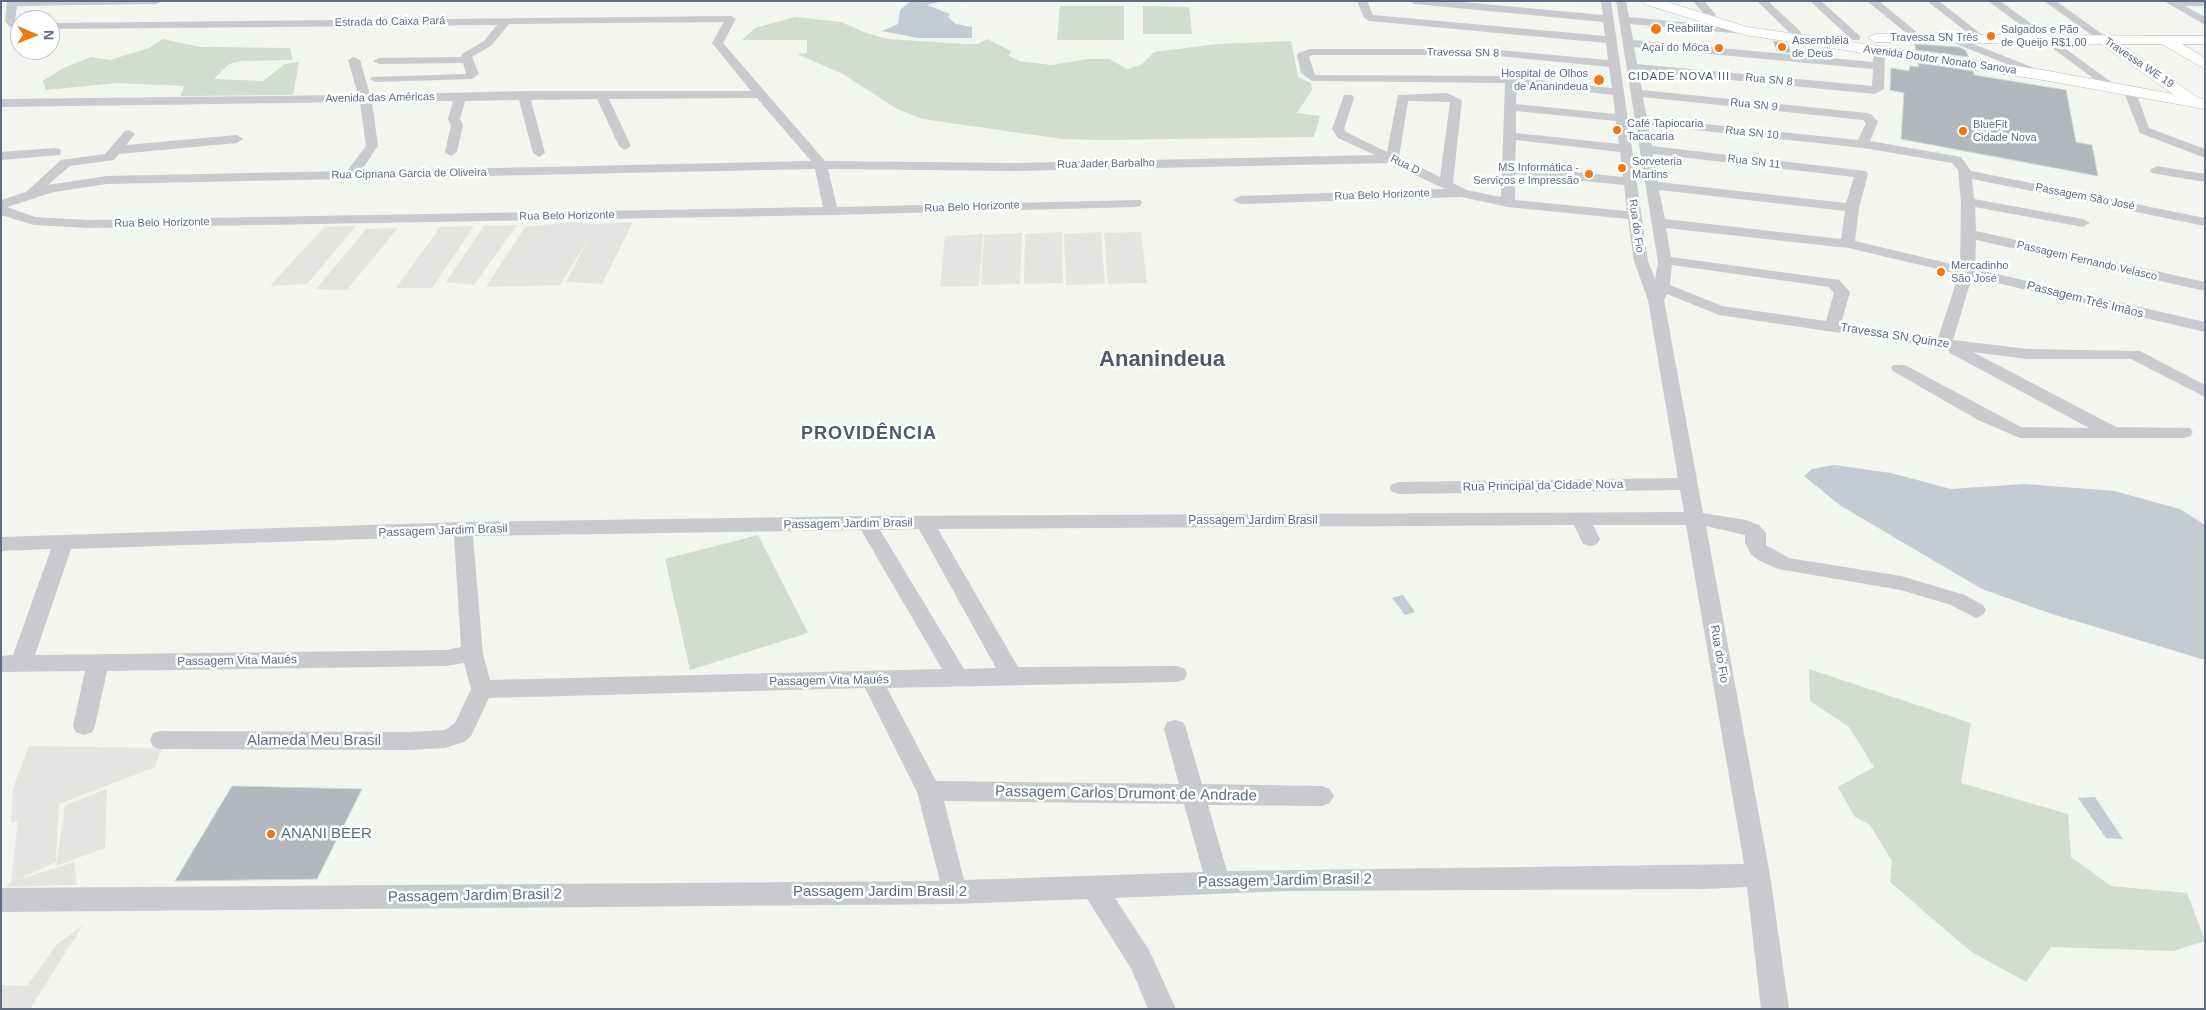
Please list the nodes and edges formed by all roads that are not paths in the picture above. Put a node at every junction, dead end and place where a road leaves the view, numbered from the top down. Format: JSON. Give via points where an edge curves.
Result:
{"nodes":[{"id":1,"x":157,"y":1,"type":"edge"},
{"id":2,"x":1362,"y":1,"type":"edge"},
{"id":3,"x":1415,"y":1,"type":"edge"},
{"id":4,"x":1606,"y":1,"type":"edge"},
{"id":5,"x":1621,"y":1,"type":"edge"},
{"id":6,"x":1649,"y":1,"type":"edge"},
{"id":7,"x":1668,"y":1,"type":"edge"},
{"id":8,"x":1698,"y":1,"type":"edge"},
{"id":9,"x":1762,"y":1,"type":"edge"},
{"id":10,"x":1815,"y":1,"type":"edge"},
{"id":11,"x":1872,"y":1,"type":"edge"},
{"id":12,"x":1932,"y":1,"type":"edge"},
{"id":13,"x":1993,"y":1,"type":"edge"},
{"id":14,"x":2049,"y":1,"type":"edge"},
{"id":15,"x":12,"y":2,"type":"edge"},
{"id":16,"x":2170,"y":2,"type":"edge"},
{"id":17,"x":2205,"y":3,"type":"edge"},
{"id":18,"x":1711,"y":15,"type":"junction"},
{"id":19,"x":1369,"y":18,"type":"joint"},
{"id":20,"x":1609,"y":19,"type":"junction"},
{"id":21,"x":1624,"y":20,"type":"junction"},
{"id":22,"x":506,"y":21,"type":"junction"},
{"id":23,"x":2205,"y":22,"type":"edge"},
{"id":24,"x":60,"y":26,"type":"edge"},
{"id":25,"x":1480,"y":28,"type":"junction"},
{"id":26,"x":1745,"y":31,"type":"junction"},
{"id":27,"x":1797,"y":34,"type":"junction"},
{"id":28,"x":1919,"y":38,"type":"junction"},
{"id":29,"x":1953,"y":38,"type":"junction"},
{"id":30,"x":1981,"y":38,"type":"junction"},
{"id":31,"x":2046,"y":39,"type":"junction"},
{"id":32,"x":2104,"y":39,"type":"junction"},
{"id":33,"x":2164,"y":39,"type":"junction"},
{"id":34,"x":1611,"y":40,"type":"junction"},
{"id":35,"x":2205,"y":40,"type":"edge"},
{"id":36,"x":1853,"y":42,"type":"junction"},
{"id":37,"x":1628,"y":43,"type":"junction"},
{"id":38,"x":1879,"y":59,"type":"junction"},
{"id":39,"x":354,"y":60,"type":"dead end"},
{"id":40,"x":468,"y":60,"type":"junction"},
{"id":41,"x":379,"y":61,"type":"dead end"},
{"id":42,"x":1615,"y":64,"type":"junction"},
{"id":43,"x":2205,"y":65,"type":"edge"},
{"id":44,"x":1632,"y":67,"type":"junction"},
{"id":45,"x":1497,"y":68,"type":"junction"},
{"id":46,"x":2043,"y":75,"type":"junction"},
{"id":47,"x":376,"y":79,"type":"dead end"},
{"id":48,"x":2112,"y":87,"type":"junction"},
{"id":49,"x":2129,"y":90,"type":"junction"},
{"id":50,"x":759,"y":94,"type":"junction"},
{"id":51,"x":524,"y":95,"type":"junction"},
{"id":52,"x":601,"y":95,"type":"junction"},
{"id":53,"x":460,"y":96,"type":"junction"},
{"id":54,"x":364,"y":98,"type":"junction"},
{"id":55,"x":1348,"y":98,"type":"dead end"},
{"id":56,"x":1,"y":103,"type":"edge"},
{"id":57,"x":2202,"y":104,"type":"edge"},
{"id":58,"x":1620,"y":105,"type":"junction"},
{"id":59,"x":1509,"y":107,"type":"junction"},
{"id":60,"x":1639,"y":107,"type":"junction"},
{"id":61,"x":129,"y":134,"type":"dead end"},
{"id":62,"x":1510,"y":136,"type":"junction"},
{"id":63,"x":237,"y":139,"type":"dead end"},
{"id":64,"x":1863,"y":144,"type":"junction"},
{"id":65,"x":625,"y":146,"type":"dead end"},
{"id":66,"x":1626,"y":149,"type":"junction"},
{"id":67,"x":1647,"y":149,"type":"junction"},
{"id":68,"x":116,"y":150,"type":"junction"},
{"id":69,"x":55,"y":152,"type":"dead end"},
{"id":70,"x":451,"y":152,"type":"dead end"},
{"id":71,"x":539,"y":152,"type":"dead end"},
{"id":72,"x":2205,"y":154,"type":"edge"},
{"id":73,"x":1,"y":156,"type":"edge"},
{"id":74,"x":1392,"y":159,"type":"junction"},
{"id":75,"x":821,"y":165,"type":"junction"},
{"id":76,"x":1510,"y":169,"type":"junction"},
{"id":77,"x":2157,"y":170,"type":"dead end"},
{"id":78,"x":1965,"y":174,"type":"junction"},
{"id":79,"x":350,"y":176,"type":"junction"},
{"id":80,"x":2205,"y":178,"type":"edge"},
{"id":81,"x":1630,"y":182,"type":"junction"},
{"id":82,"x":1446,"y":185,"type":"junction"},
{"id":83,"x":1653,"y":186,"type":"junction"},
{"id":84,"x":1463,"y":193,"type":"junction"},
{"id":85,"x":29,"y":194,"type":"junction"},
{"id":86,"x":1240,"y":200,"type":"dead end"},
{"id":87,"x":1968,"y":202,"type":"junction"},
{"id":88,"x":1135,"y":203,"type":"dead end"},
{"id":89,"x":1508,"y":203,"type":"junction"},
{"id":90,"x":1,"y":205,"type":"edge"},
{"id":91,"x":1852,"y":208,"type":"junction"},
{"id":92,"x":1,"y":210,"type":"edge"},
{"id":93,"x":831,"y":211,"type":"junction"},
{"id":94,"x":1635,"y":216,"type":"junction"},
{"id":95,"x":2205,"y":222,"type":"edge"},
{"id":96,"x":1659,"y":223,"type":"junction"},
{"id":97,"x":2084,"y":223,"type":"dead end"},
{"id":98,"x":1969,"y":234,"type":"junction"},
{"id":99,"x":1848,"y":244,"type":"junction"},
{"id":100,"x":1664,"y":260,"type":"junction"},
{"id":101,"x":1967,"y":271,"type":"junction"},
{"id":102,"x":2205,"y":288,"type":"edge"},
{"id":103,"x":1656,"y":289,"type":"junction"},
{"id":104,"x":1832,"y":326,"type":"junction"},
{"id":105,"x":2205,"y":327,"type":"edge"},
{"id":106,"x":1944,"y":344,"type":"junction"},
{"id":107,"x":1899,"y":368,"type":"dead end"},
{"id":108,"x":2205,"y":392,"type":"edge"},
{"id":109,"x":2184,"y":432,"type":"dead end"},
{"id":110,"x":2114,"y":434,"type":"junction"},
{"id":111,"x":1687,"y":484,"type":"junction"},
{"id":112,"x":1399,"y":488,"type":"dead end"},
{"id":113,"x":1695,"y":518,"type":"junction"},
{"id":114,"x":1581,"y":519,"type":"junction"},
{"id":115,"x":925,"y":523,"type":"junction"},
{"id":116,"x":867,"y":524,"type":"junction"},
{"id":117,"x":463,"y":529,"type":"junction"},
{"id":118,"x":1590,"y":539,"type":"dead end"},
{"id":119,"x":1,"y":544,"type":"edge"},
{"id":120,"x":63,"y":544,"type":"junction"},
{"id":121,"x":1976,"y":610,"type":"dead end"},
{"id":122,"x":472,"y":654,"type":"junction"},
{"id":123,"x":98,"y":663,"type":"junction"},
{"id":124,"x":11,"y":664,"type":"edge"},
{"id":125,"x":1176,"y":674,"type":"dead end"},
{"id":126,"x":1012,"y":676,"type":"junction"},
{"id":127,"x":958,"y":678,"type":"junction"},
{"id":128,"x":872,"y":680,"type":"junction"},
{"id":129,"x":482,"y":689,"type":"junction"},
{"id":130,"x":84,"y":726,"type":"dead end"},
{"id":131,"x":1174,"y":729,"type":"dead end"},
{"id":132,"x":161,"y":740,"type":"dead end"},
{"id":133,"x":929,"y":791,"type":"junction"},
{"id":134,"x":1194,"y":795,"type":"junction"},
{"id":135,"x":1322,"y":796,"type":"dead end"},
{"id":136,"x":1758,"y":875,"type":"junction"},
{"id":137,"x":1218,"y":882,"type":"junction"},
{"id":138,"x":1093,"y":886,"type":"junction"},
{"id":139,"x":955,"y":892,"type":"junction"},
{"id":140,"x":1,"y":900,"type":"edge"},
{"id":141,"x":1162,"y":1009,"type":"edge"},
{"id":142,"x":1775,"y":1009,"type":"edge"}],
"edges":[{"from":1,"to":15,"type":"street"},
{"from":2,"to":19,"type":"street"},
{"from":3,"to":20,"type":"street"},
{"from":4,"to":20,"type":"street","name":"Rua do Fio"},
{"from":5,"to":21,"type":"street","name":"Rua do Fio"},
{"from":6,"to":26,"type":"main road","name":"Avenida Doutor Nonato Sanova"},
{"from":7,"to":18,"type":"main road","name":"Travessa SN Três"},
{"from":8,"to":18,"type":"street"},
{"from":9,"to":27,"type":"street"},
{"from":10,"to":36,"type":"street"},
{"from":11,"to":28,"type":"street"},
{"from":12,"to":30,"type":"street"},
{"from":13,"to":31,"type":"street"},
{"from":14,"to":32,"type":"street","name":"Travessa WE 19"},
{"from":16,"to":17,"type":"street"},
{"from":16,"to":23,"type":"street"},
{"from":18,"to":27,"type":"main road","name":"Travessa SN Três"},
{"from":19,"to":25,"type":"street"},
{"from":20,"to":34,"type":"street","name":"Rua do Fio"},
{"from":21,"to":26,"type":"street"},
{"from":21,"to":37,"type":"street","name":"Rua do Fio"},
{"from":22,"to":24,"type":"street","name":"Estrada do Caixa Pará"},
{"from":22,"to":40,"type":"street","via":[[488,43],[467,55]]},
{"from":22,"to":50,"type":"street","name":"Estrada do Caixa Pará","via":[[731,18],[718,43]]},
{"from":25,"to":34,"type":"street"},
{"from":25,"to":45,"type":"street"},
{"from":26,"to":36,"type":"main road","name":"Avenida Doutor Nonato Sanova"},
{"from":27,"to":36,"type":"main road","name":"Travessa SN Três"},
{"from":28,"to":29,"type":"main road","name":"Travessa SN Três"},
{"from":28,"to":36,"type":"main road","name":"Travessa SN Três"},
{"from":29,"to":30,"type":"main road","name":"Travessa SN Três"},
{"from":29,"to":46,"type":"street"},
{"from":30,"to":31,"type":"main road","name":"Travessa SN Três"},
{"from":31,"to":32,"type":"main road","name":"Travessa SN Três"},
{"from":31,"to":48,"type":"street"},
{"from":32,"to":33,"type":"main road","name":"Travessa SN Três"},
{"from":32,"to":57,"type":"main road","name":"Travessa WE 19"},
{"from":33,"to":35,"type":"main road","name":"Travessa SN Três"},
{"from":33,"to":43,"type":"main road"},
{"from":34,"to":42,"type":"street","name":"Rua do Fio"},
{"from":36,"to":38,"type":"main road","name":"Avenida Doutor Nonato Sanova"},
{"from":37,"to":38,"type":"street"},
{"from":37,"to":44,"type":"street","name":"Rua do Fio"},
{"from":38,"to":44,"type":"street","name":"Rua SN 8","via":[[1878,89],[1875,90]]},
{"from":38,"to":46,"type":"main road","name":"Avenida Doutor Nonato Sanova"},
{"from":39,"to":54,"type":"street"},
{"from":40,"to":41,"type":"street"},
{"from":40,"to":47,"type":"street","via":[[473,74],[464,78]]},
{"from":42,"to":45,"type":"street","name":"Travessa SN 8"},
{"from":42,"to":58,"type":"street","name":"Rua do Fio"},
{"from":44,"to":60,"type":"street","name":"Rua do Fio"},
{"from":45,"to":45,"type":"street","name":"Travessa SN 8","via":[[1310,52],[1304,53],[1303,57],[1308,75],[1316,78]]},
{"from":45,"to":58,"type":"street"},
{"from":45,"to":59,"type":"street"},
{"from":46,"to":48,"type":"main road","name":"Avenida Doutor Nonato Sanova"},
{"from":48,"to":49,"type":"main road","name":"Avenida Doutor Nonato Sanova"},
{"from":49,"to":57,"type":"main road","name":"Avenida Doutor Nonato Sanova"},
{"from":49,"to":72,"type":"street","via":[[2144,130]]},
{"from":50,"to":52,"type":"street","name":"Avenida das Américas"},
{"from":50,"to":75,"type":"street"},
{"from":51,"to":52,"type":"street","name":"Avenida das Américas"},
{"from":51,"to":53,"type":"street","name":"Avenida das Américas"},
{"from":51,"to":71,"type":"street"},
{"from":52,"to":65,"type":"street"},
{"from":53,"to":54,"type":"street","name":"Avenida das Américas"},
{"from":53,"to":70,"type":"street"},
{"from":54,"to":56,"type":"street","name":"Avenida das Américas"},
{"from":54,"to":79,"type":"street","via":[[372,146]]},
{"from":55,"to":74,"type":"street","name":"Rua D","via":[[1338,129],[1340,133]]},
{"from":58,"to":59,"type":"street"},
{"from":58,"to":60,"type":"street","name":"Rua SN 10"},
{"from":58,"to":66,"type":"street","name":"Rua do Fio"},
{"from":59,"to":62,"type":"street"},
{"from":60,"to":64,"type":"street","name":"Rua SN 10"},
{"from":60,"to":64,"type":"street","name":"Rua SN 9","via":[[1870,118],[1872,122]]},
{"from":60,"to":67,"type":"street","name":"Rua do Fio"},
{"from":61,"to":68,"type":"street"},
{"from":62,"to":66,"type":"street"},
{"from":62,"to":76,"type":"street"},
{"from":63,"to":68,"type":"street"},
{"from":64,"to":78,"type":"street","name":"Rua SN 10","via":[[1956,160]]},
{"from":66,"to":81,"type":"street","name":"Rua do Fio"},
{"from":67,"to":83,"type":"street","name":"Rua do Fio"},
{"from":67,"to":91,"type":"street","name":"Rua SN 11","via":[[1861,174]]},
{"from":68,"to":85,"type":"street","via":[[107,158],[64,164]]},
{"from":69,"to":73,"type":"street"},
{"from":74,"to":75,"type":"street","name":"Rua Jader Barbalho","via":[[1015,166]]},
{"from":74,"to":82,"type":"street","name":"Rua D"},
{"from":74,"to":82,"type":"street","via":[[1402,98],[1448,97],[1456,100]]},
{"from":75,"to":79,"type":"street","name":"Rua Cipriana Garcia de Oliveira"},
{"from":75,"to":93,"type":"street"},
{"from":76,"to":81,"type":"street"},
{"from":76,"to":89,"type":"street"},
{"from":77,"to":80,"type":"street"},
{"from":78,"to":87,"type":"street"},
{"from":78,"to":95,"type":"street","name":"Passagem São José"},
{"from":79,"to":85,"type":"street","name":"Rua Cipriana Garcia de Oliveira","via":[[107,180]]},
{"from":81,"to":94,"type":"street","name":"Rua do Fio"},
{"from":82,"to":84,"type":"street","name":"Rua D"},
{"from":83,"to":91,"type":"street"},
{"from":83,"to":96,"type":"street","name":"Rua do Fio"},
{"from":84,"to":86,"type":"street","name":"Rua Belo Horizonte"},
{"from":84,"to":89,"type":"street","name":"Rua D"},
{"from":85,"to":90,"type":"street","name":"Rua Cipriana Garcia de Oliveira"},
{"from":87,"to":97,"type":"street"},
{"from":87,"to":98,"type":"street"},
{"from":88,"to":93,"type":"street","name":"Rua Belo Horizonte"},
{"from":89,"to":94,"type":"street","name":"Rua D"},
{"from":91,"to":99,"type":"street"},
{"from":92,"to":93,"type":"street","name":"Rua Belo Horizonte","via":[[34,222],[88,224]]},
{"from":94,"to":103,"type":"street","name":"Rua do Fio","via":[[1641,262]]},
{"from":96,"to":99,"type":"street","name":"Passagem Três Imãos"},
{"from":96,"to":100,"type":"street","name":"Rua do Fio"},
{"from":98,"to":101,"type":"street"},
{"from":98,"to":102,"type":"street","name":"Passagem Fernando Velasco"},
{"from":99,"to":101,"type":"street","name":"Passagem Três Imãos"},
{"from":100,"to":103,"type":"street","name":"Rua do Fio"},
{"from":100,"to":104,"type":"street","via":[[1825,280],[1842,292]]},
{"from":101,"to":105,"type":"street","name":"Passagem Três Imãos"},
{"from":101,"to":106,"type":"street"},
{"from":103,"to":104,"type":"street","name":"Travessa SN Quinze","via":[[1719,310]]},
{"from":103,"to":111,"type":"street","name":"Rua do Fio"},
{"from":104,"to":106,"type":"street","name":"Travessa SN Quinze"},
{"from":106,"to":108,"type":"street","name":"Travessa SN Quinze","via":[[2027,354],[2134,354]]},
{"from":106,"to":110,"type":"street"},
{"from":107,"to":110,"type":"street","via":[[2015,431]]},
{"from":109,"to":110,"type":"street"},
{"from":111,"to":112,"type":"street","name":"Rua Principal da Cidade Nova"},
{"from":111,"to":113,"type":"street","name":"Rua do Fio"},
{"from":113,"to":114,"type":"street","name":"Passagem Jardim Brasil"},
{"from":113,"to":121,"type":"street","name":"Passagem Jardim Brasil","via":[[1752,530],[1756,533],[1758,549],[1785,564],[1902,583],[1958,600]]},
{"from":113,"to":136,"type":"street","name":"Rua do Fio"},
{"from":114,"to":115,"type":"street","name":"Passagem Jardim Brasil"},
{"from":114,"to":118,"type":"street"},
{"from":115,"to":116,"type":"street","name":"Passagem Jardim Brasil"},
{"from":115,"to":126,"type":"street"},
{"from":116,"to":117,"type":"street","name":"Passagem Jardim Brasil"},
{"from":116,"to":127,"type":"street"},
{"from":117,"to":120,"type":"street","name":"Passagem Jardim Brasil"},
{"from":117,"to":122,"type":"street"},
{"from":119,"to":120,"type":"street","name":"Passagem Jardim Brasil"},
{"from":120,"to":124,"type":"street"},
{"from":122,"to":123,"type":"street","name":"Passagem Vita Maués","via":[[446,658]]},
{"from":122,"to":129,"type":"street"},
{"from":123,"to":124,"type":"street","name":"Passagem Vita Maués"},
{"from":123,"to":130,"type":"street"},
{"from":125,"to":126,"type":"street","name":"Passagem Vita Maués"},
{"from":126,"to":127,"type":"street","name":"Passagem Vita Maués"},
{"from":127,"to":128,"type":"street","name":"Passagem Vita Maués"},
{"from":128,"to":129,"type":"street","name":"Passagem Vita Maués"},
{"from":128,"to":133,"type":"street"},
{"from":129,"to":132,"type":"street","name":"Alameda Meu Brasil","via":[[463,728],[445,740]]},
{"from":131,"to":134,"type":"street"},
{"from":133,"to":134,"type":"street","name":"Passagem Carlos Drumont de Andrade"},
{"from":133,"to":139,"type":"street"},
{"from":134,"to":135,"type":"street","name":"Passagem Carlos Drumont de Andrade"},
{"from":134,"to":137,"type":"street"},
{"from":136,"to":137,"type":"street","name":"Passagem Jardim Brasil 2"},
{"from":136,"to":142,"type":"street","name":"Rua do Fio"},
{"from":137,"to":138,"type":"street","name":"Passagem Jardim Brasil 2"},
{"from":138,"to":139,"type":"street","name":"Passagem Jardim Brasil 2"},
{"from":138,"to":141,"type":"street","via":[[1140,959]]},
{"from":139,"to":140,"type":"street","name":"Passagem Jardim Brasil 2"}]}
